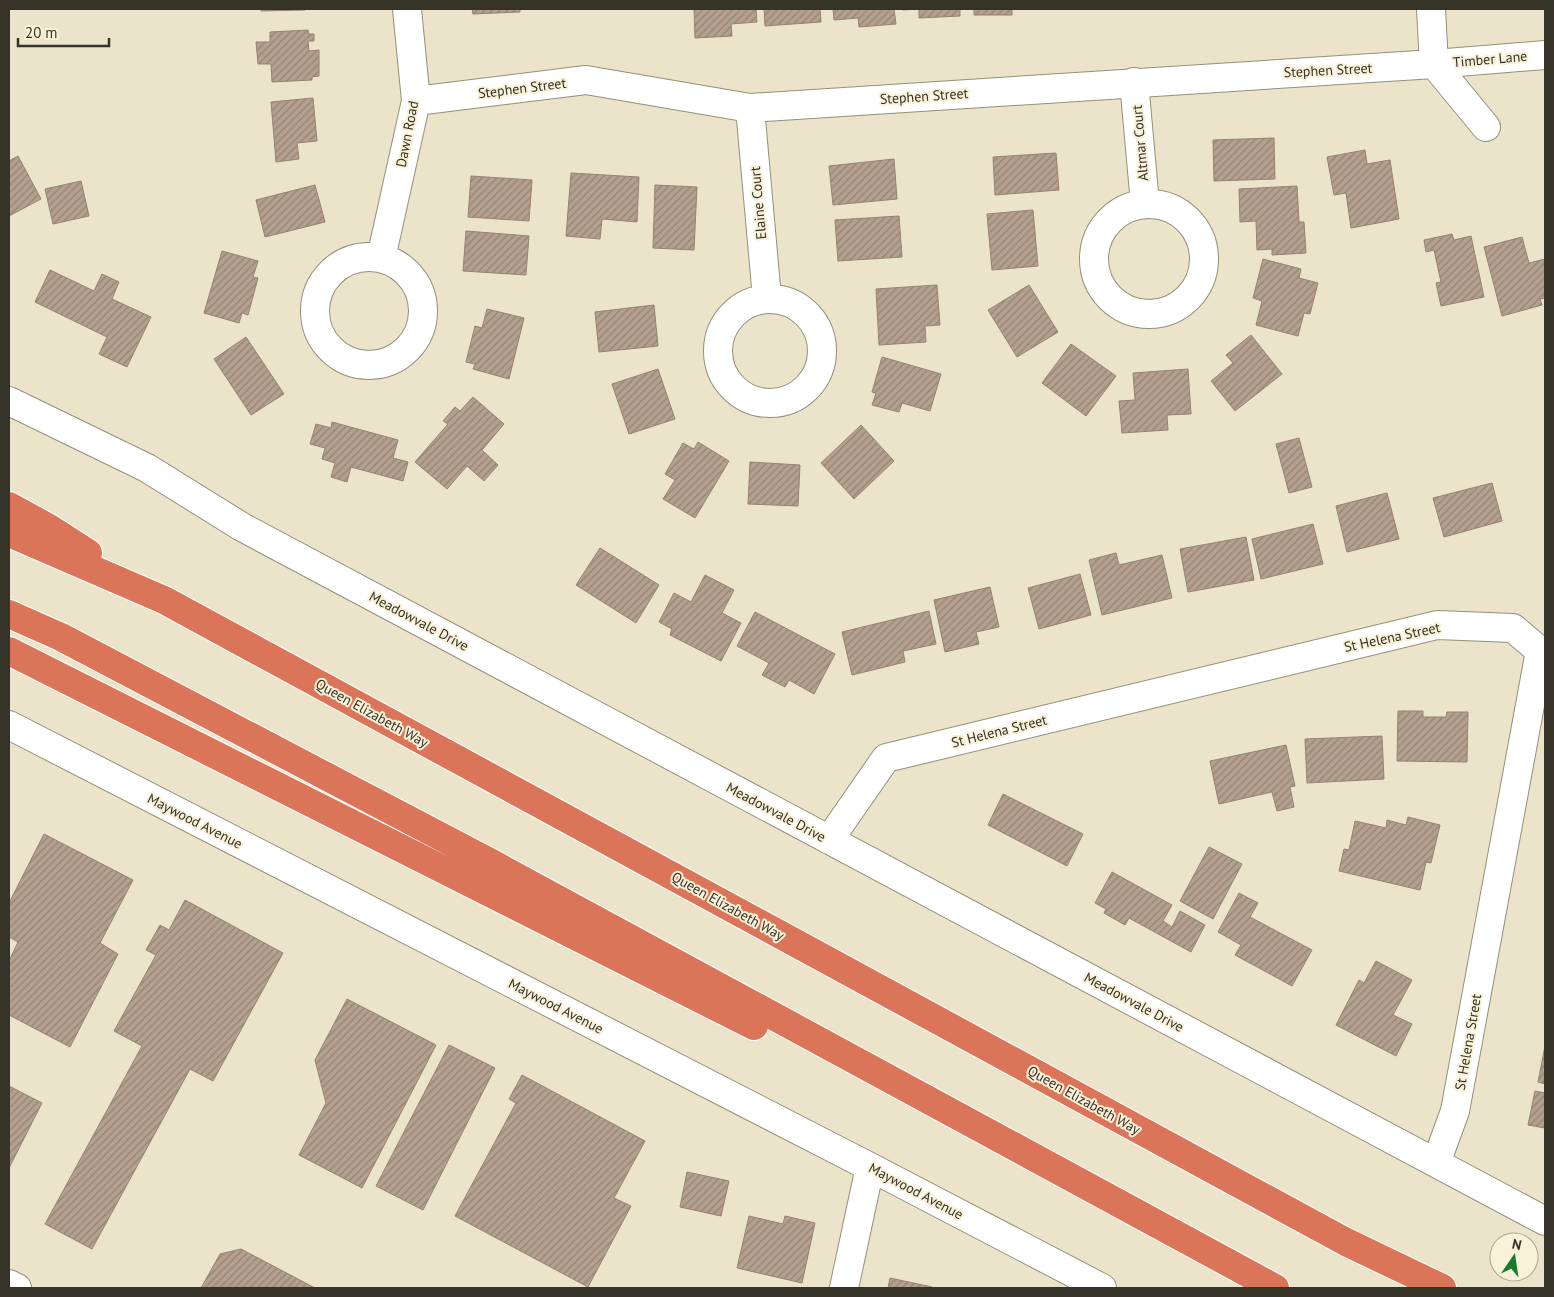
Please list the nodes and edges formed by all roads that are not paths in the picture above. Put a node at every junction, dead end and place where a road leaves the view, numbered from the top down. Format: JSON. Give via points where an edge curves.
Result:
{"nodes":[{"id":1,"x":407,"y":9,"type":"edge"},
{"id":2,"x":1431,"y":9,"type":"edge"},
{"id":3,"x":1545,"y":55,"type":"edge"},
{"id":4,"x":1434,"y":64,"type":"junction"},
{"id":5,"x":1134,"y":82,"type":"junction"},
{"id":6,"x":416,"y":101,"type":"junction"},
{"id":7,"x":750,"y":108,"type":"junction"},
{"id":8,"x":1486,"y":127,"type":"dead end"},
{"id":9,"x":1145,"y":204,"type":"junction"},
{"id":10,"x":381,"y":258,"type":"dead end"},
{"id":11,"x":766,"y":298,"type":"dead end"},
{"id":12,"x":9,"y":400,"type":"edge"},
{"id":13,"x":9,"y":506,"type":"edge"},
{"id":14,"x":9,"y":533,"type":"edge"},
{"id":15,"x":164,"y":600,"type":"junction"},
{"id":16,"x":9,"y":614,"type":"edge"},
{"id":17,"x":9,"y":651,"type":"edge"},
{"id":18,"x":9,"y":725,"type":"edge"},
{"id":19,"x":829,"y":840,"type":"junction"},
{"id":20,"x":1436,"y":1163,"type":"junction"},
{"id":21,"x":870,"y":1167,"type":"junction"},
{"id":22,"x":1545,"y":1220,"type":"edge"},
{"id":23,"x":9,"y":1284,"type":"edge"},
{"id":24,"x":1268,"y":1284,"type":"edge"},
{"id":25,"x":16,"y":1288,"type":"edge"},
{"id":26,"x":844,"y":1288,"type":"edge"},
{"id":27,"x":1102,"y":1288,"type":"edge"},
{"id":28,"x":1442,"y":1288,"type":"edge"}],
"edges":[{"from":1,"to":6,"type":"street","name":"Dawn Road"},
{"from":2,"to":4,"type":"street"},
{"from":3,"to":4,"type":"street","name":"Timber Lane"},
{"from":4,"to":5,"type":"street","name":"Stephen Street"},
{"from":4,"to":8,"type":"street"},
{"from":5,"to":7,"type":"street","name":"Stephen Street"},
{"from":5,"to":9,"type":"street","name":"Altmar Court"},
{"from":6,"to":7,"type":"street","name":"Stephen Street","via":[[586,80]]},
{"from":6,"to":10,"type":"street","name":"Dawn Road"},
{"from":7,"to":11,"type":"street","name":"Elaine Court"},
{"from":9,"to":9,"type":"street","via":[[1128,207],[1113,216],[1101,230],[1094,246],[1093,264],[1097,281],[1106,296],[1120,307],[1138,314],[1157,315],[1175,309],[1190,298],[1200,282],[1203,244],[1195,228],[1181,214],[1164,206]]},
{"from":12,"to":19,"type":"street","name":"Meadowvale Drive","via":[[147,468],[242,527]]},
{"from":13,"to":15,"type":"highway"},
{"from":14,"to":15,"type":"highway","name":"Queen Elizabeth Way"},
{"from":15,"to":28,"type":"highway","name":"Queen Elizabeth Way","via":[[1346,1242]]},
{"from":16,"to":24,"type":"highway","via":[[61,637],[495,865]]},
{"from":17,"to":24,"type":"highway"},
{"from":18,"to":21,"type":"street","name":"Maywood Avenue"},
{"from":19,"to":20,"type":"street","name":"Meadowvale Drive"},
{"from":19,"to":20,"type":"street","name":"St Helena Street","via":[[886,758],[1437,625],[1513,628],[1540,651],[1456,1111]]},
{"from":20,"to":22,"type":"street","name":"Meadowvale Drive"},
{"from":21,"to":26,"type":"street"},
{"from":21,"to":27,"type":"street","name":"Maywood Avenue"},
{"from":23,"to":25,"type":"street"}]}
